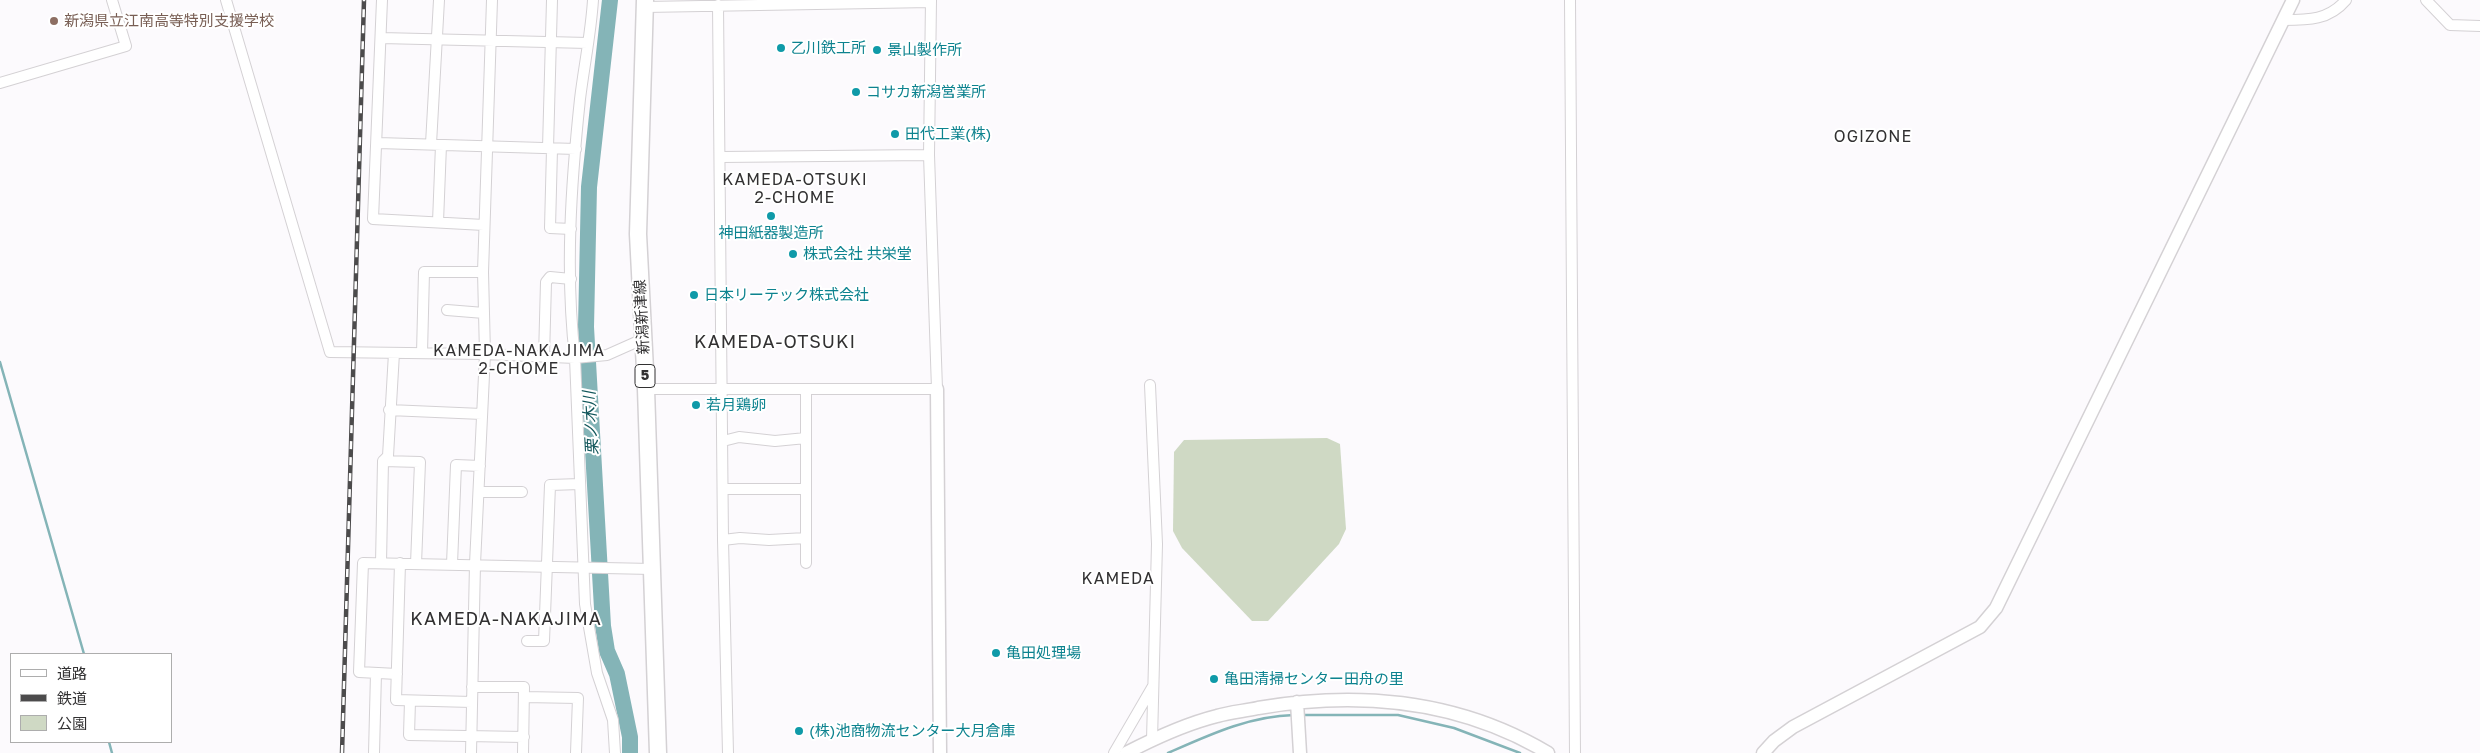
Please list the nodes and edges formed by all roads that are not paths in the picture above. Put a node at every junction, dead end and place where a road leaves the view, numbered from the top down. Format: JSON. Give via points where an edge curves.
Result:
{"nodes":[{"id":1,"x":112,"y":0,"type":"edge"},
{"id":2,"x":226,"y":0,"type":"edge"},
{"id":3,"x":382,"y":0,"type":"edge"},
{"id":4,"x":439,"y":0,"type":"edge"},
{"id":5,"x":492,"y":0,"type":"edge"},
{"id":6,"x":552,"y":0,"type":"edge"},
{"id":7,"x":593,"y":0,"type":"edge"},
{"id":8,"x":1570,"y":0,"type":"edge"},
{"id":9,"x":2293,"y":0,"type":"edge"},
{"id":10,"x":2346,"y":0,"type":"edge"},
{"id":11,"x":2426,"y":0,"type":"edge"},
{"id":12,"x":931,"y":1,"type":"edge"},
{"id":13,"x":645,"y":3,"type":"edge"},
{"id":14,"x":718,"y":5,"type":"junction"},
{"id":15,"x":2283,"y":20,"type":"junction"},
{"id":16,"x":2480,"y":26,"type":"edge"},
{"id":17,"x":381,"y":38,"type":"junction"},
{"id":18,"x":438,"y":40,"type":"junction"},
{"id":19,"x":491,"y":41,"type":"junction"},
{"id":20,"x":552,"y":42,"type":"junction"},
{"id":21,"x":588,"y":42,"type":"junction"},
{"id":22,"x":0,"y":83,"type":"edge"},
{"id":23,"x":378,"y":143,"type":"junction"},
{"id":24,"x":436,"y":145,"type":"junction"},
{"id":25,"x":488,"y":146,"type":"junction"},
{"id":26,"x":550,"y":148,"type":"junction"},
{"id":27,"x":576,"y":149,"type":"junction"},
{"id":28,"x":929,"y":155,"type":"junction"},
{"id":29,"x":720,"y":157,"type":"junction"},
{"id":30,"x":438,"y":222,"type":"junction"},
{"id":31,"x":484,"y":225,"type":"junction"},
{"id":32,"x":571,"y":229,"type":"junction"},
{"id":33,"x":483,"y":272,"type":"junction"},
{"id":34,"x":571,"y":278,"type":"junction"},
{"id":35,"x":447,"y":310,"type":"dead end"},
{"id":36,"x":484,"y":312,"type":"junction"},
{"id":37,"x":643,"y":339,"type":"junction"},
{"id":38,"x":394,"y":353,"type":"junction"},
{"id":39,"x":422,"y":353,"type":"junction"},
{"id":40,"x":485,"y":354,"type":"junction"},
{"id":41,"x":544,"y":357,"type":"junction"},
{"id":42,"x":575,"y":358,"type":"junction"},
{"id":43,"x":1150,"y":385,"type":"dead end"},
{"id":44,"x":646,"y":389,"type":"junction"},
{"id":45,"x":937,"y":389,"type":"junction"},
{"id":46,"x":723,"y":390,"type":"junction"},
{"id":47,"x":806,"y":390,"type":"junction"},
{"id":48,"x":389,"y":410,"type":"junction"},
{"id":49,"x":482,"y":414,"type":"junction"},
{"id":50,"x":806,"y":438,"type":"junction"},
{"id":51,"x":723,"y":441,"type":"junction"},
{"id":52,"x":383,"y":460,"type":"junction"},
{"id":53,"x":480,"y":466,"type":"junction"},
{"id":54,"x":580,"y":484,"type":"junction"},
{"id":55,"x":723,"y":489,"type":"junction"},
{"id":56,"x":806,"y":489,"type":"junction"},
{"id":57,"x":479,"y":492,"type":"junction"},
{"id":58,"x":522,"y":492,"type":"dead end"},
{"id":59,"x":806,"y":538,"type":"junction"},
{"id":60,"x":723,"y":540,"type":"junction"},
{"id":61,"x":381,"y":563,"type":"junction"},
{"id":62,"x":400,"y":563,"type":"junction"},
{"id":63,"x":806,"y":563,"type":"dead end"},
{"id":64,"x":416,"y":564,"type":"junction"},
{"id":65,"x":452,"y":564,"type":"junction"},
{"id":66,"x":475,"y":564,"type":"junction"},
{"id":67,"x":546,"y":566,"type":"junction"},
{"id":68,"x":584,"y":567,"type":"junction"},
{"id":69,"x":652,"y":570,"type":"junction"},
{"id":70,"x":527,"y":641,"type":"dead end"},
{"id":71,"x":376,"y":673,"type":"junction"},
{"id":72,"x":396,"y":674,"type":"junction"},
{"id":73,"x":1154,"y":685,"type":"junction"},
{"id":74,"x":472,"y":687,"type":"junction"},
{"id":75,"x":524,"y":697,"type":"junction"},
{"id":76,"x":410,"y":701,"type":"junction"},
{"id":77,"x":472,"y":702,"type":"junction"},
{"id":78,"x":1298,"y":704,"type":"junction"},
{"id":79,"x":471,"y":735,"type":"junction"},
{"id":80,"x":524,"y":736,"type":"junction"},
{"id":81,"x":1152,"y":740,"type":"junction"},
{"id":82,"x":374,"y":753,"type":"edge"},
{"id":83,"x":471,"y":753,"type":"edge"},
{"id":84,"x":523,"y":753,"type":"edge"},
{"id":85,"x":576,"y":753,"type":"edge"},
{"id":86,"x":615,"y":753,"type":"edge"},
{"id":87,"x":658,"y":753,"type":"edge"},
{"id":88,"x":728,"y":753,"type":"edge"},
{"id":89,"x":940,"y":753,"type":"edge"},
{"id":90,"x":1114,"y":753,"type":"edge"},
{"id":91,"x":1126,"y":753,"type":"edge"},
{"id":92,"x":1300,"y":753,"type":"edge"},
{"id":93,"x":1548,"y":753,"type":"edge"},
{"id":94,"x":1575,"y":753,"type":"edge"},
{"id":95,"x":1764,"y":753,"type":"edge"}],
"edges":[{"from":1,"to":22,"type":"street","via":[[126,46]]},
{"from":2,"to":38,"type":"street","via":[[330,352]]},
{"from":3,"to":17,"type":"street"},
{"from":4,"to":18,"type":"street"},
{"from":5,"to":19,"type":"street"},
{"from":6,"to":20,"type":"street"},
{"from":7,"to":21,"type":"street"},
{"from":8,"to":94,"type":"street"},
{"from":9,"to":15,"type":"street"},
{"from":10,"to":15,"type":"street","via":[[2336,12],[2325,16]]},
{"from":11,"to":16,"type":"street","via":[[2450,25]]},
{"from":12,"to":14,"type":"street"},
{"from":12,"to":28,"type":"street"},
{"from":13,"to":14,"type":"street"},
{"from":13,"to":37,"type":"main road","name":"新潟新津線","number":"5","via":[[638,234]]},
{"from":14,"to":29,"type":"street"},
{"from":15,"to":95,"type":"street","via":[[1996,608],[1980,627],[1794,727],[1774,741]]},
{"from":17,"to":18,"type":"street"},
{"from":17,"to":23,"type":"street"},
{"from":18,"to":19,"type":"street"},
{"from":18,"to":24,"type":"street"},
{"from":19,"to":20,"type":"street"},
{"from":19,"to":25,"type":"street"},
{"from":20,"to":21,"type":"street"},
{"from":20,"to":26,"type":"street"},
{"from":21,"to":27,"type":"street"},
{"from":23,"to":24,"type":"street"},
{"from":23,"to":30,"type":"street","via":[[373,219]]},
{"from":24,"to":25,"type":"street"},
{"from":24,"to":30,"type":"street"},
{"from":25,"to":26,"type":"street"},
{"from":25,"to":31,"type":"street"},
{"from":26,"to":27,"type":"street"},
{"from":26,"to":32,"type":"street","via":[[550,228]]},
{"from":27,"to":32,"type":"street"},
{"from":28,"to":29,"type":"street"},
{"from":28,"to":45,"type":"street"},
{"from":29,"to":46,"type":"street"},
{"from":30,"to":31,"type":"street"},
{"from":31,"to":33,"type":"street"},
{"from":32,"to":34,"type":"street"},
{"from":33,"to":36,"type":"street"},
{"from":33,"to":39,"type":"street","via":[[424,272]]},
{"from":34,"to":41,"type":"street","via":[[550,277],[546,282]]},
{"from":34,"to":42,"type":"street"},
{"from":35,"to":36,"type":"street"},
{"from":36,"to":40,"type":"street"},
{"from":37,"to":42,"type":"street","via":[[607,355]]},
{"from":37,"to":44,"type":"main road","name":"新潟新津線","number":"5"},
{"from":38,"to":39,"type":"street"},
{"from":38,"to":48,"type":"street"},
{"from":39,"to":40,"type":"street"},
{"from":40,"to":41,"type":"street"},
{"from":40,"to":49,"type":"street"},
{"from":41,"to":42,"type":"street"},
{"from":42,"to":54,"type":"street"},
{"from":43,"to":73,"type":"street","via":[[1157,544]]},
{"from":44,"to":46,"type":"street"},
{"from":44,"to":69,"type":"main road","name":"新潟新津線","number":"5"},
{"from":45,"to":47,"type":"street"},
{"from":45,"to":89,"type":"street"},
{"from":46,"to":47,"type":"street"},
{"from":46,"to":51,"type":"street"},
{"from":47,"to":50,"type":"street"},
{"from":48,"to":49,"type":"street"},
{"from":48,"to":52,"type":"street","via":[[388,456]]},
{"from":49,"to":53,"type":"street"},
{"from":50,"to":51,"type":"street","via":[[775,441],[739,437]]},
{"from":50,"to":56,"type":"street"},
{"from":51,"to":55,"type":"street"},
{"from":52,"to":61,"type":"street"},
{"from":52,"to":64,"type":"street","via":[[420,462]]},
{"from":53,"to":57,"type":"street"},
{"from":53,"to":65,"type":"street","via":[[456,465]]},
{"from":54,"to":67,"type":"street","via":[[550,485]]},
{"from":54,"to":68,"type":"street"},
{"from":55,"to":56,"type":"street"},
{"from":55,"to":60,"type":"street"},
{"from":56,"to":59,"type":"street"},
{"from":57,"to":58,"type":"street"},
{"from":57,"to":66,"type":"street"},
{"from":59,"to":60,"type":"street"},
{"from":59,"to":63,"type":"street"},
{"from":60,"to":88,"type":"street"},
{"from":61,"to":62,"type":"street"},
{"from":61,"to":71,"type":"street","via":[[363,563],[359,672]]},
{"from":62,"to":64,"type":"street"},
{"from":62,"to":72,"type":"street"},
{"from":64,"to":65,"type":"street"},
{"from":65,"to":66,"type":"street"},
{"from":66,"to":67,"type":"street"},
{"from":66,"to":74,"type":"street"},
{"from":67,"to":68,"type":"street"},
{"from":67,"to":70,"type":"street","via":[[544,641]]},
{"from":68,"to":69,"type":"street"},
{"from":68,"to":86,"type":"street","via":[[590,640],[613,720]]},
{"from":69,"to":87,"type":"main road","name":"新潟新津線","number":"5"},
{"from":71,"to":72,"type":"street"},
{"from":71,"to":82,"type":"street"},
{"from":72,"to":76,"type":"street","via":[[396,700]]},
{"from":73,"to":81,"type":"street"},
{"from":73,"to":90,"type":"street"},
{"from":74,"to":75,"type":"street","via":[[524,687]]},
{"from":74,"to":77,"type":"street"},
{"from":75,"to":80,"type":"street"},
{"from":75,"to":85,"type":"street","via":[[578,698]]},
{"from":76,"to":77,"type":"street"},
{"from":76,"to":79,"type":"street","via":[[409,735]]},
{"from":77,"to":79,"type":"street"},
{"from":78,"to":81,"type":"street","via":[[1218,716]]},
{"from":78,"to":92,"type":"street"},
{"from":78,"to":93,"type":"street","via":[[1373,700],[1439,711],[1464,716]]},
{"from":79,"to":80,"type":"street"},
{"from":79,"to":83,"type":"street"},
{"from":80,"to":84,"type":"street"},
{"from":81,"to":91,"type":"street"}]}
